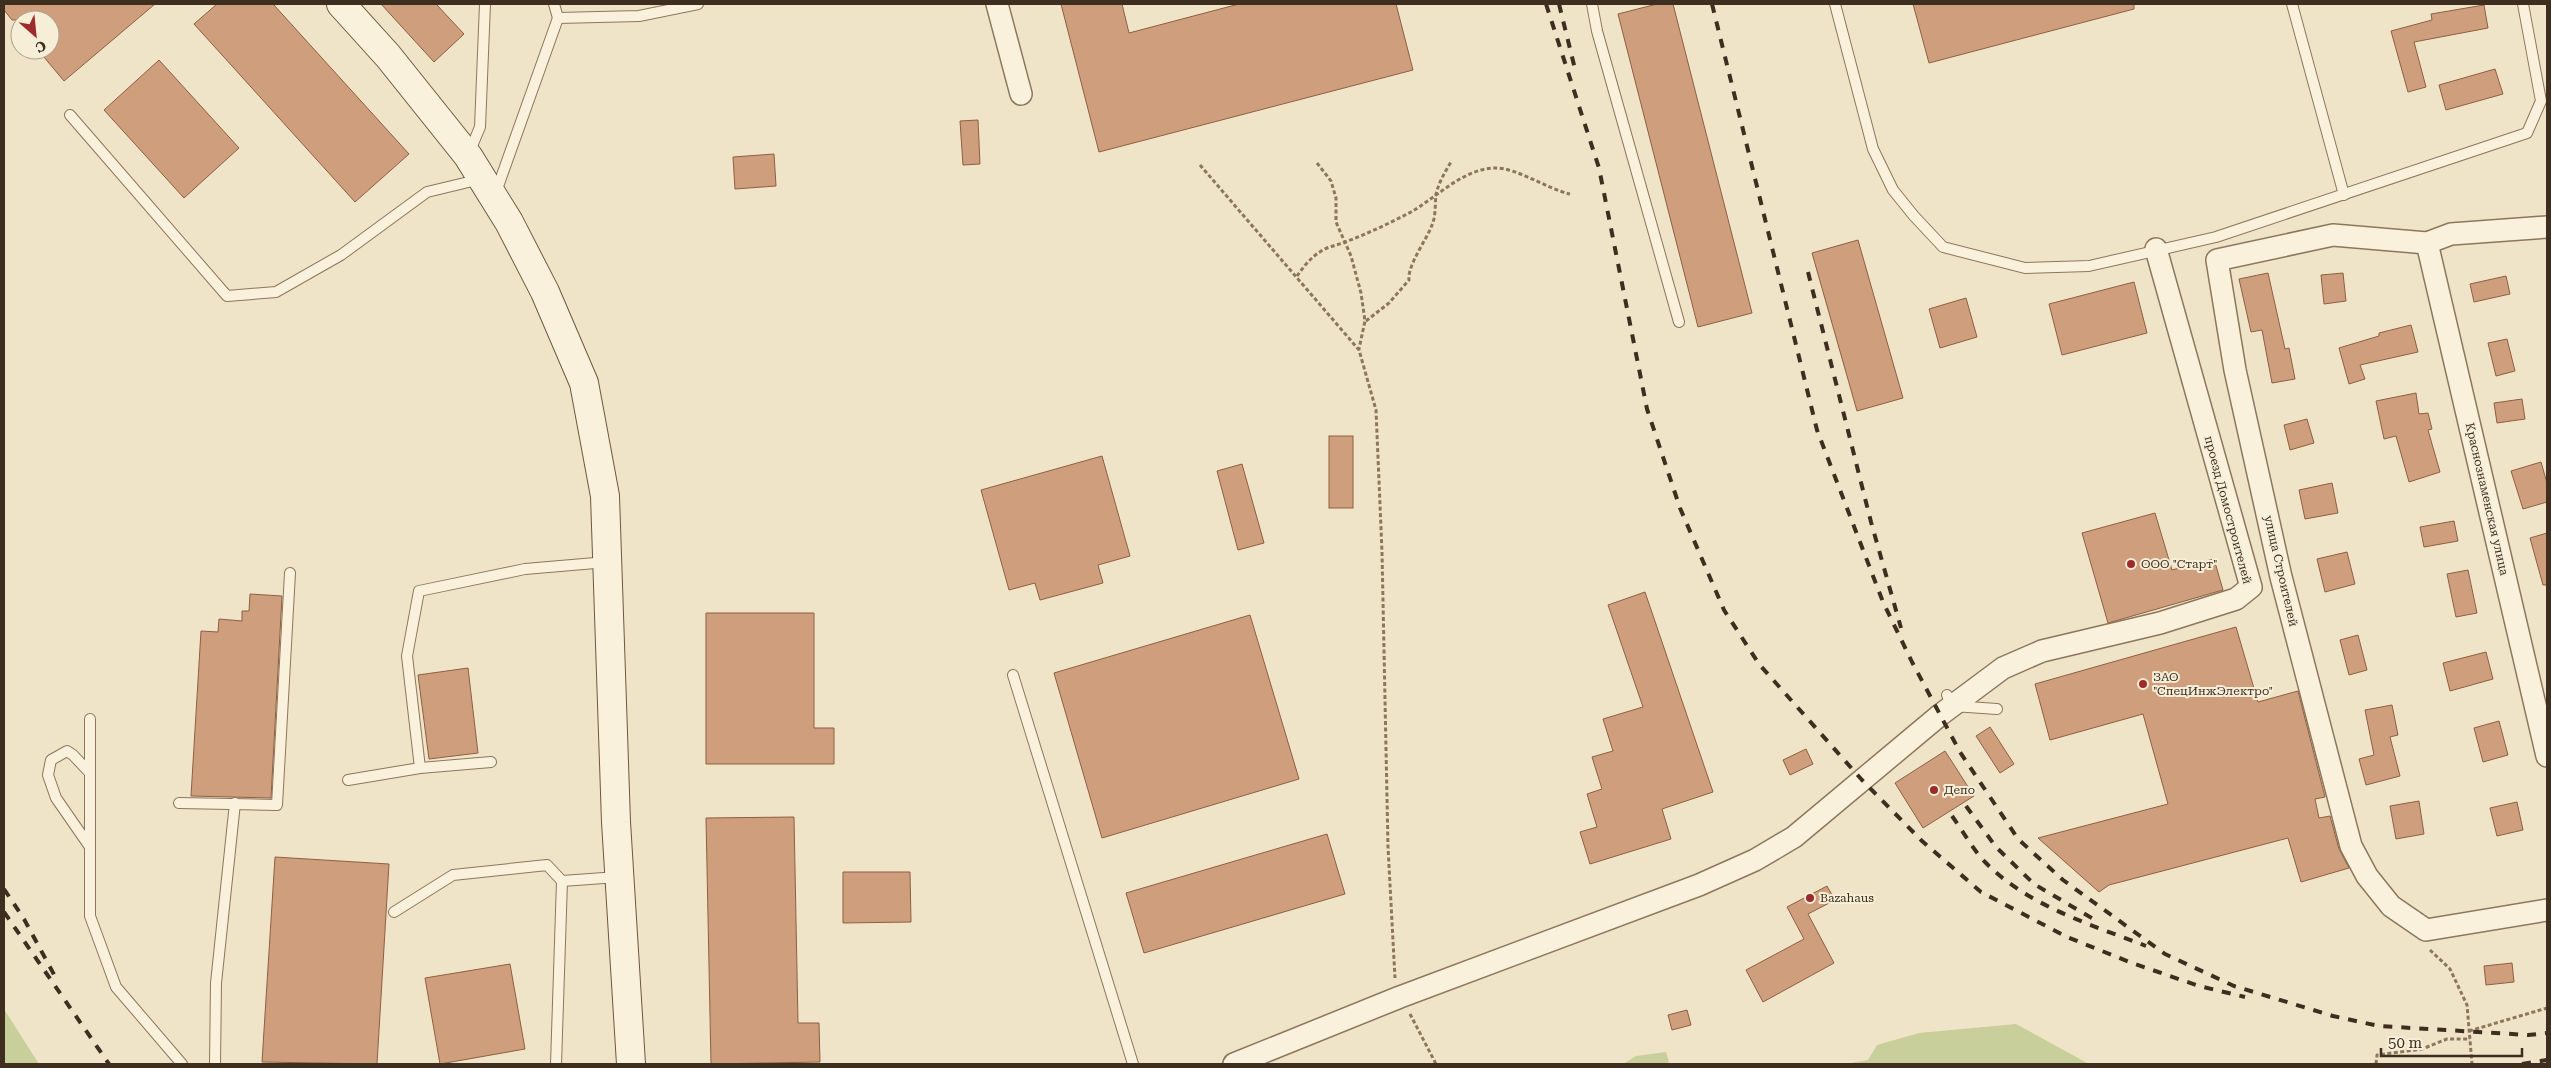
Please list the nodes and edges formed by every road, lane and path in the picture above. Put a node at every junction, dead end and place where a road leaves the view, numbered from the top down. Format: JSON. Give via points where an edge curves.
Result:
{"nodes":[{"id":1,"x":341,"y":4,"type":"edge"},
{"id":2,"x":485,"y":4,"type":"edge"},
{"id":3,"x":554,"y":4,"type":"edge"},
{"id":4,"x":698,"y":4,"type":"edge"},
{"id":5,"x":997,"y":4,"type":"edge"},
{"id":6,"x":1592,"y":4,"type":"edge"},
{"id":7,"x":1836,"y":4,"type":"edge"},
{"id":8,"x":2292,"y":4,"type":"edge"},
{"id":9,"x":2523,"y":4,"type":"edge"},
{"id":10,"x":558,"y":18,"type":"junction"},
{"id":11,"x":1021,"y":94,"type":"dead end"},
{"id":12,"x":70,"y":114,"type":"dead end"},
{"id":13,"x":1451,"y":162,"type":"dead end"},
{"id":14,"x":1317,"y":163,"type":"dead end"},
{"id":15,"x":1200,"y":165,"type":"dead end"},
{"id":16,"x":481,"y":178,"type":"junction"},
{"id":17,"x":1436,"y":194,"type":"junction"},
{"id":18,"x":1570,"y":194,"type":"dead end"},
{"id":19,"x":2344,"y":195,"type":"junction"},
{"id":20,"x":2547,"y":226,"type":"edge"},
{"id":21,"x":1345,"y":243,"type":"junction"},
{"id":22,"x":2427,"y":243,"type":"junction"},
{"id":23,"x":2157,"y":250,"type":"junction"},
{"id":24,"x":1297,"y":276,"type":"junction"},
{"id":25,"x":1365,"y":321,"type":"junction"},
{"id":26,"x":1679,"y":322,"type":"dead end"},
{"id":27,"x":1359,"y":350,"type":"junction"},
{"id":28,"x":608,"y":562,"type":"junction"},
{"id":29,"x":290,"y":573,"type":"dead end"},
{"id":30,"x":1013,"y":675,"type":"dead end"},
{"id":31,"x":1947,"y":705,"type":"junction"},
{"id":32,"x":1997,"y":709,"type":"dead end"},
{"id":33,"x":90,"y":719,"type":"dead end"},
{"id":34,"x":2547,"y":756,"type":"edge"},
{"id":35,"x":491,"y":762,"type":"dead end"},
{"id":36,"x":420,"y":768,"type":"junction"},
{"id":37,"x":90,"y":773,"type":"junction"},
{"id":38,"x":348,"y":780,"type":"dead end"},
{"id":39,"x":179,"y":803,"type":"dead end"},
{"id":40,"x":235,"y":803,"type":"junction"},
{"id":41,"x":90,"y":848,"type":"junction"},
{"id":42,"x":620,"y":877,"type":"junction"},
{"id":43,"x":562,"y":881,"type":"junction"},
{"id":44,"x":2547,"y":910,"type":"edge"},
{"id":45,"x":394,"y":912,"type":"dead end"},
{"id":46,"x":2426,"y":947,"type":"dead end"},
{"id":47,"x":1400,"y":997,"type":"junction"},
{"id":48,"x":2547,"y":1008,"type":"edge"},
{"id":49,"x":2469,"y":1031,"type":"junction"},
{"id":50,"x":2470,"y":1039,"type":"junction"},
{"id":51,"x":182,"y":1064,"type":"edge"},
{"id":52,"x":215,"y":1064,"type":"edge"},
{"id":53,"x":556,"y":1064,"type":"edge"},
{"id":54,"x":631,"y":1064,"type":"edge"},
{"id":55,"x":1133,"y":1064,"type":"edge"},
{"id":56,"x":1234,"y":1064,"type":"edge"},
{"id":57,"x":1436,"y":1064,"type":"edge"},
{"id":58,"x":2376,"y":1064,"type":"edge"},
{"id":59,"x":2472,"y":1064,"type":"edge"}],
"edges":[{"from":1,"to":16,"type":"street","via":[[388,56]]},
{"from":2,"to":16,"type":"lane"},
{"from":3,"to":10,"type":"lane"},
{"from":4,"to":10,"type":"lane","via":[[639,16]]},
{"from":5,"to":11,"type":"street"},
{"from":6,"to":26,"type":"lane"},
{"from":7,"to":23,"type":"lane","via":[[1873,149],[1893,190],[1943,247],[2025,268],[2089,266]]},
{"from":8,"to":19,"type":"lane"},
{"from":9,"to":19,"type":"lane","via":[[2541,101],[2527,133]]},
{"from":10,"to":16,"type":"lane","via":[[510,148]]},
{"from":12,"to":16,"type":"lane","via":[[227,296],[276,292],[341,255],[427,192]]},
{"from":13,"to":17,"type":"path"},
{"from":14,"to":21,"type":"path","via":[[1331,180],[1336,198],[1336,222]]},
{"from":15,"to":24,"type":"path"},
{"from":16,"to":28,"type":"street","via":[[545,292],[584,383],[605,496]]},
{"from":17,"to":18,"type":"path","via":[[1475,173],[1495,168],[1532,178],[1554,190]]},
{"from":17,"to":21,"type":"path","via":[[1412,211]]},
{"from":17,"to":25,"type":"path","via":[[1433,224],[1408,272],[1409,280],[1389,303]]},
{"from":19,"to":23,"type":"lane","via":[[2216,236]]},
{"from":20,"to":22,"type":"street","via":[[2451,234]]},
{"from":21,"to":24,"type":"path","via":[[1323,250],[1308,261]]},
{"from":21,"to":25,"type":"path","via":[[1361,293]]},
{"from":22,"to":34,"type":"street","name":"Краснознаменская улица"},
{"from":22,"to":44,"type":"street","name":"улица Строителей","via":[[2333,235],[2217,260],[2235,370],[2282,577],[2352,846],[2367,876],[2391,906],[2426,930]]},
{"from":23,"to":31,"type":"street","name":"проезд Домостроителей","via":[[2251,587],[2236,599],[2170,620],[2042,651],[2003,668]]},
{"from":24,"to":27,"type":"path"},
{"from":25,"to":27,"type":"path"},
{"from":27,"to":47,"type":"path","via":[[1376,410],[1393,974]]},
{"from":28,"to":36,"type":"lane","via":[[525,569],[419,591],[407,656]]},
{"from":28,"to":42,"type":"street"},
{"from":29,"to":40,"type":"lane","via":[[277,805]]},
{"from":30,"to":55,"type":"lane"},
{"from":31,"to":32,"type":"lane"},
{"from":31,"to":47,"type":"street","via":[[1899,740],[1794,837],[1755,860],[1699,885]]},
{"from":33,"to":37,"type":"lane"},
{"from":35,"to":36,"type":"lane"},
{"from":36,"to":38,"type":"lane"},
{"from":37,"to":41,"type":"lane"},
{"from":37,"to":41,"type":"lane","via":[[67,752],[50,760],[48,775],[56,798]]},
{"from":39,"to":40,"type":"lane"},
{"from":40,"to":52,"type":"lane","via":[[216,983]]},
{"from":41,"to":51,"type":"lane","via":[[90,916],[116,987]]},
{"from":42,"to":43,"type":"lane"},
{"from":42,"to":54,"type":"street"},
{"from":43,"to":45,"type":"lane","via":[[547,865],[453,875]]},
{"from":43,"to":53,"type":"lane"},
{"from":46,"to":49,"type":"path","via":[[2450,969],[2467,1005]]},
{"from":47,"to":56,"type":"street"},
{"from":47,"to":57,"type":"path"},
{"from":48,"to":49,"type":"path"},
{"from":49,"to":50,"type":"path"},
{"from":50,"to":58,"type":"path","via":[[2447,1040],[2422,1049],[2376,1055]]},
{"from":50,"to":59,"type":"path"}]}
